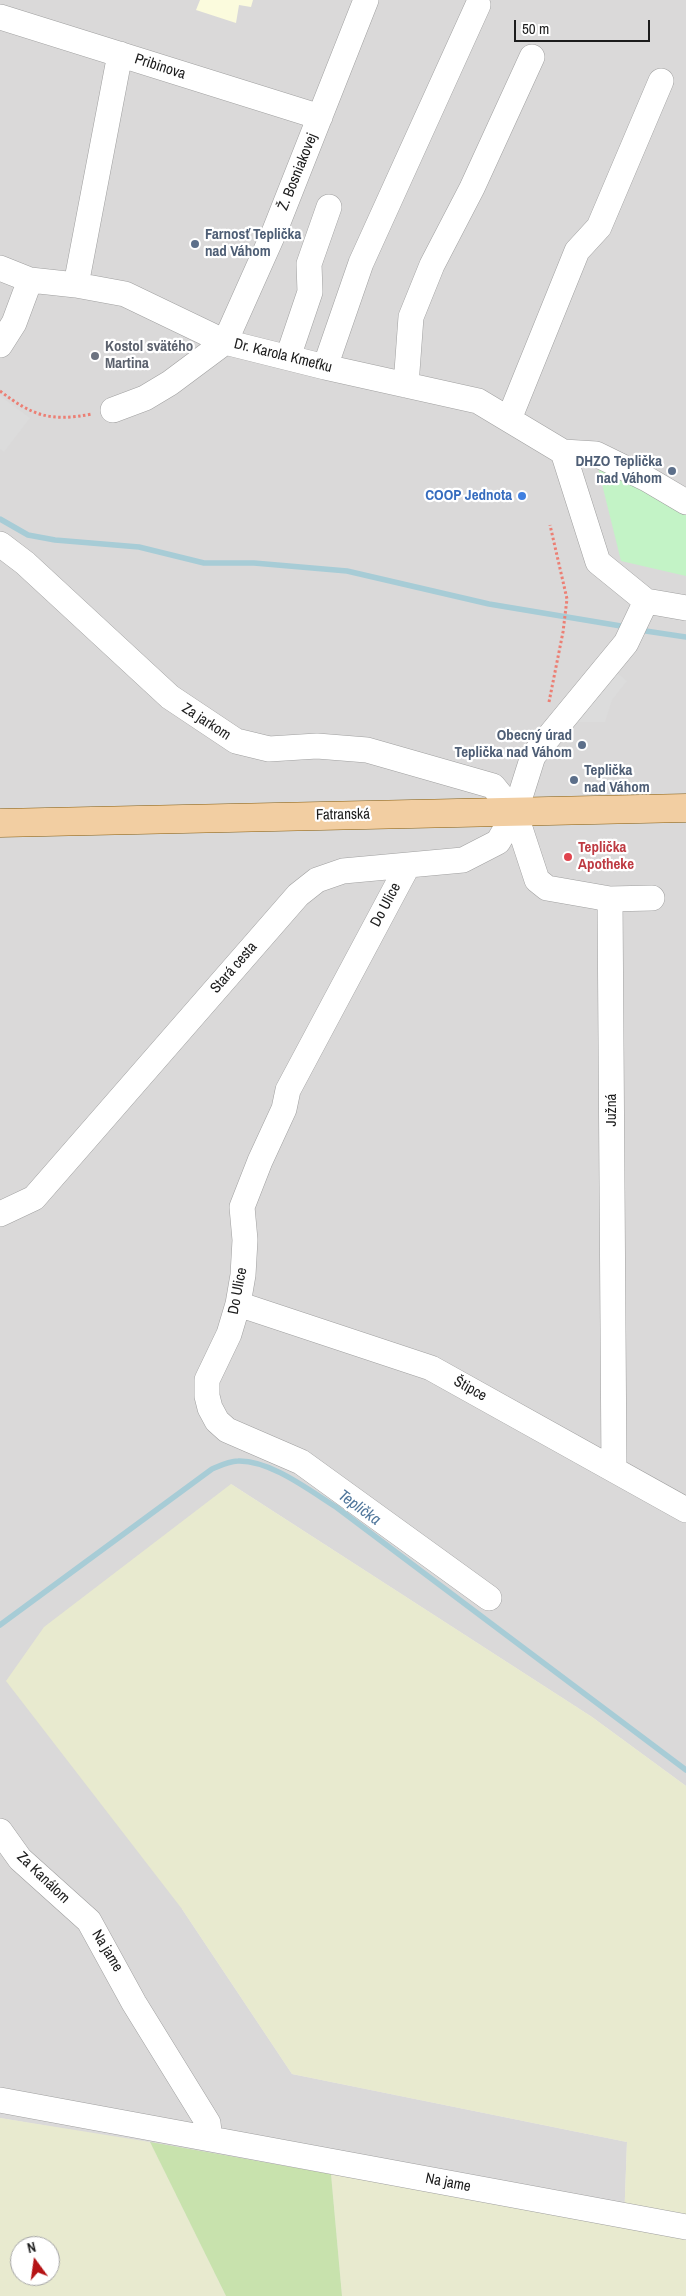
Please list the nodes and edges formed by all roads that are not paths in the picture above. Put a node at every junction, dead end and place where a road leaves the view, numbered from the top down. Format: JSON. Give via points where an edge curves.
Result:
{"nodes":[{"id":1,"x":366,"y":0,"type":"edge"},
{"id":2,"x":478,"y":5,"type":"dead end"},
{"id":3,"x":0,"y":17,"type":"edge"},
{"id":4,"x":120,"y":54,"type":"junction"},
{"id":5,"x":532,"y":57,"type":"dead end"},
{"id":6,"x":661,"y":81,"type":"dead end"},
{"id":7,"x":320,"y":117,"type":"junction"},
{"id":8,"x":329,"y":208,"type":"dead end"},
{"id":9,"x":0,"y":268,"type":"edge"},
{"id":10,"x":30,"y":280,"type":"junction"},
{"id":11,"x":76,"y":285,"type":"junction"},
{"id":12,"x":225,"y":342,"type":"junction"},
{"id":13,"x":0,"y":345,"type":"edge"},
{"id":14,"x":288,"y":357,"type":"junction"},
{"id":15,"x":325,"y":367,"type":"junction"},
{"id":16,"x":406,"y":385,"type":"junction"},
{"id":17,"x":112,"y":410,"type":"road end"},
{"id":18,"x":509,"y":419,"type":"junction"},
{"id":19,"x":563,"y":452,"type":"junction"},
{"id":20,"x":686,"y":502,"type":"edge"},
{"id":21,"x":0,"y":544,"type":"edge"},
{"id":22,"x":686,"y":608,"type":"edge"},
{"id":23,"x":638,"y":620,"type":"junction"},
{"id":24,"x":686,"y":808,"type":"edge"},
{"id":25,"x":515,"y":813,"type":"junction"},
{"id":26,"x":0,"y":823,"type":"edge"},
{"id":27,"x":406,"y":867,"type":"junction"},
{"id":28,"x":610,"y":898,"type":"junction"},
{"id":29,"x":652,"y":898,"type":"dead end"},
{"id":30,"x":0,"y":1214,"type":"edge"},
{"id":31,"x":238,"y":1304,"type":"junction"},
{"id":32,"x":614,"y":1469,"type":"junction"},
{"id":33,"x":686,"y":1510,"type":"edge"},
{"id":34,"x":489,"y":1598,"type":"dead end"},
{"id":35,"x":0,"y":1831,"type":"edge"},
{"id":36,"x":89,"y":1921,"type":"joint"},
{"id":37,"x":0,"y":2100,"type":"edge"},
{"id":38,"x":210,"y":2138,"type":"junction"},
{"id":39,"x":686,"y":2227,"type":"edge"}],
"edges":[{"from":1,"to":7,"type":"street","name":"Ž. Bosniakovej"},
{"from":2,"to":15,"type":"street","via":[[361,263]]},
{"from":3,"to":4,"type":"street","name":"Pribinova"},
{"from":4,"to":7,"type":"street","name":"Pribinova"},
{"from":4,"to":11,"type":"street"},
{"from":5,"to":16,"type":"street","via":[[472,188],[432,265],[411,317]]},
{"from":6,"to":18,"type":"street","via":[[599,227],[578,251]]},
{"from":7,"to":12,"type":"street","name":"Ž. Bosniakovej"},
{"from":8,"to":14,"type":"street","via":[[309,264],[310,292]]},
{"from":9,"to":10,"type":"street","name":"Dr. Karola Kmeťku"},
{"from":10,"to":11,"type":"street","name":"Dr. Karola Kmeťku"},
{"from":10,"to":13,"type":"street","via":[[14,323]]},
{"from":11,"to":12,"type":"street","name":"Dr. Karola Kmeťku","via":[[125,294]]},
{"from":12,"to":14,"type":"street","name":"Dr. Karola Kmeťku"},
{"from":12,"to":17,"type":"street","via":[[170,383],[144,398]]},
{"from":14,"to":15,"type":"street","name":"Dr. Karola Kmeťku"},
{"from":15,"to":16,"type":"street","name":"Dr. Karola Kmeťku"},
{"from":16,"to":18,"type":"street","name":"Dr. Karola Kmeťku","via":[[478,401]]},
{"from":18,"to":19,"type":"street","name":"Dr. Karola Kmeťku"},
{"from":19,"to":20,"type":"street","via":[[596,454]]},
{"from":19,"to":23,"type":"street","via":[[598,562]]},
{"from":21,"to":25,"type":"street","name":"Za jarkom","via":[[25,563],[170,697],[236,741],[269,749],[317,746],[367,750],[493,786]]},
{"from":22,"to":23,"type":"street"},
{"from":23,"to":25,"type":"street","name":"Stará cesta","via":[[532,756]]},
{"from":24,"to":25,"type":"main road","name":"Fatranská"},
{"from":25,"to":26,"type":"main road","name":"Fatranská"},
{"from":25,"to":27,"type":"street","name":"Stará cesta","via":[[498,842],[463,860]]},
{"from":25,"to":28,"type":"street","via":[[537,880],[547,888]]},
{"from":27,"to":30,"type":"street","name":"Stará cesta","via":[[343,871],[317,880],[298,895],[34,1198]]},
{"from":27,"to":31,"type":"street","name":"Do Ulice","via":[[288,1090],[284,1109],[260,1160],[242,1207],[244,1275]]},
{"from":28,"to":29,"type":"street"},
{"from":28,"to":32,"type":"street","name":"Južná"},
{"from":31,"to":32,"type":"street","name":"Štipce","via":[[431,1368]]},
{"from":31,"to":34,"type":"street","name":"Do Ulice","via":[[229,1334],[207,1380],[207,1396],[217,1421],[227,1430],[301,1462]]},
{"from":32,"to":33,"type":"street","name":"Štipce"},
{"from":35,"to":36,"type":"street","name":"Za Kanálom","via":[[20,1859]]},
{"from":36,"to":38,"type":"street","name":"Na jame","via":[[134,2003],[208,2123]]},
{"from":37,"to":38,"type":"street","name":"Na jame"},
{"from":38,"to":39,"type":"street","name":"Na jame"}]}
